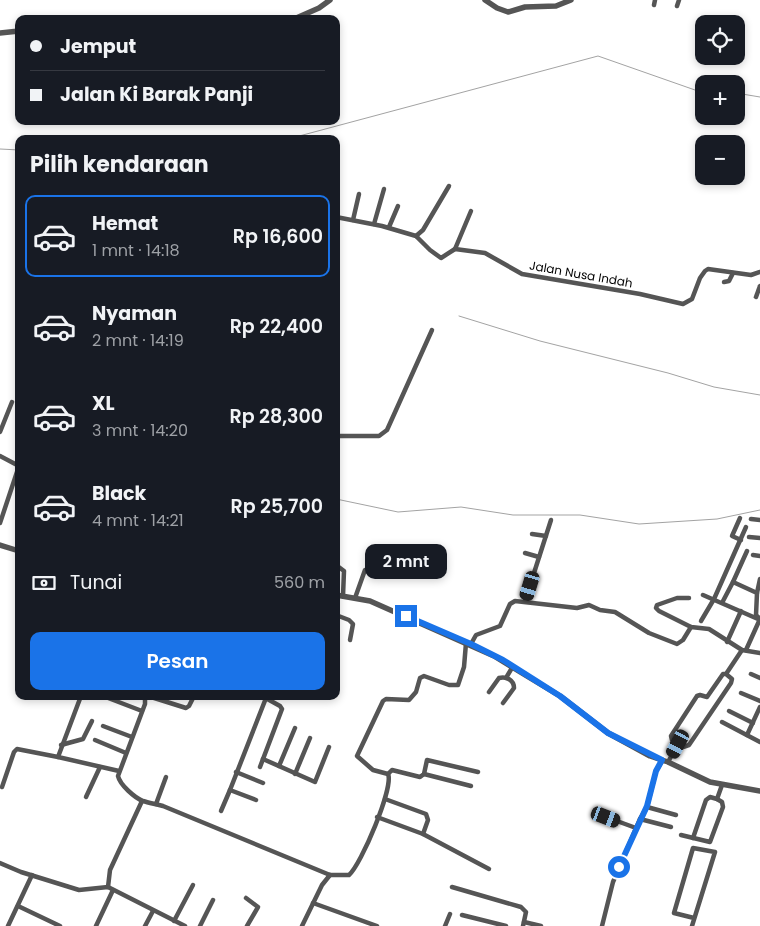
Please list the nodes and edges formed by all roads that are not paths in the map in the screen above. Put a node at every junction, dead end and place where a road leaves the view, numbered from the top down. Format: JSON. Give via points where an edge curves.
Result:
{"nodes":[{"id":1,"x":330,"y":0,"type":"edge"},
{"id":2,"x":485,"y":0,"type":"edge"},
{"id":3,"x":571,"y":0,"type":"edge"},
{"id":4,"x":679,"y":0,"type":"edge"},
{"id":5,"x":678,"y":6,"type":"dead end"},
{"id":6,"x":303,"y":15,"type":"edge"},
{"id":7,"x":15,"y":31,"type":"edge"},
{"id":8,"x":0,"y":32,"type":"edge"},
{"id":9,"x":449,"y":186,"type":"dead end"},
{"id":10,"x":384,"y":189,"type":"dead end"},
{"id":11,"x":359,"y":194,"type":"dead end"},
{"id":12,"x":398,"y":206,"type":"dead end"},
{"id":13,"x":471,"y":212,"type":"dead end"},
{"id":14,"x":340,"y":218,"type":"edge"},
{"id":15,"x":353,"y":220,"type":"junction"},
{"id":16,"x":374,"y":224,"type":"junction"},
{"id":17,"x":389,"y":227,"type":"junction"},
{"id":18,"x":416,"y":236,"type":"junction"},
{"id":19,"x":455,"y":248,"type":"junction"},
{"id":20,"x":760,"y":272,"type":"edge"},
{"id":21,"x":733,"y":273,"type":"junction"},
{"id":22,"x":724,"y":282,"type":"dead end"},
{"id":23,"x":760,"y":286,"type":"edge"},
{"id":24,"x":756,"y":297,"type":"dead end"},
{"id":25,"x":432,"y":330,"type":"dead end"},
{"id":26,"x":12,"y":402,"type":"dead end"},
{"id":27,"x":0,"y":432,"type":"edge"},
{"id":28,"x":340,"y":436,"type":"edge"},
{"id":29,"x":0,"y":456,"type":"edge"},
{"id":30,"x":15,"y":464,"type":"edge"},
{"id":31,"x":15,"y":478,"type":"edge"},
{"id":32,"x":740,"y":518,"type":"dead end"},
{"id":33,"x":751,"y":519,"type":"dead end"},
{"id":34,"x":551,"y":520,"type":"dead end"},
{"id":35,"x":760,"y":520,"type":"edge"},
{"id":36,"x":0,"y":524,"type":"edge"},
{"id":37,"x":746,"y":527,"type":"dead end"},
{"id":38,"x":532,"y":534,"type":"dead end"},
{"id":39,"x":546,"y":536,"type":"junction"},
{"id":40,"x":749,"y":537,"type":"dead end"},
{"id":41,"x":760,"y":538,"type":"edge"},
{"id":42,"x":741,"y":540,"type":"junction"},
{"id":43,"x":0,"y":545,"type":"edge"},
{"id":44,"x":15,"y":550,"type":"edge"},
{"id":45,"x":747,"y":551,"type":"dead end"},
{"id":46,"x":525,"y":554,"type":"dead end"},
{"id":47,"x":753,"y":555,"type":"dead end"},
{"id":48,"x":760,"y":556,"type":"edge"},
{"id":49,"x":539,"y":557,"type":"junction"},
{"id":50,"x":340,"y":568,"type":"edge"},
{"id":51,"x":365,"y":570,"type":"dead end"},
{"id":52,"x":760,"y":579,"type":"edge"},
{"id":53,"x":733,"y":582,"type":"junction"},
{"id":54,"x":757,"y":593,"type":"junction"},
{"id":55,"x":703,"y":595,"type":"dead end"},
{"id":56,"x":340,"y":596,"type":"edge"},
{"id":57,"x":355,"y":598,"type":"junction"},
{"id":58,"x":689,"y":598,"type":"dead end"},
{"id":59,"x":714,"y":599,"type":"junction"},
{"id":60,"x":526,"y":601,"type":"junction"},
{"id":61,"x":723,"y":601,"type":"dead end"},
{"id":62,"x":741,"y":611,"type":"junction"},
{"id":63,"x":340,"y":617,"type":"edge"},
{"id":64,"x":760,"y":619,"type":"edge"},
{"id":65,"x":702,"y":622,"type":"dead end"},
{"id":66,"x":691,"y":627,"type":"junction"},
{"id":67,"x":350,"y":640,"type":"dead end"},
{"id":68,"x":727,"y":642,"type":"junction"},
{"id":69,"x":469,"y":643,"type":"junction"},
{"id":70,"x":744,"y":650,"type":"junction"},
{"id":71,"x":760,"y":653,"type":"edge"},
{"id":72,"x":513,"y":666,"type":"junction"},
{"id":73,"x":726,"y":674,"type":"junction"},
{"id":74,"x":751,"y":674,"type":"dead end"},
{"id":75,"x":506,"y":678,"type":"junction"},
{"id":76,"x":760,"y":678,"type":"edge"},
{"id":77,"x":489,"y":692,"type":"dead end"},
{"id":78,"x":741,"y":693,"type":"dead end"},
{"id":79,"x":79,"y":700,"type":"edge"},
{"id":80,"x":113,"y":700,"type":"edge"},
{"id":81,"x":146,"y":700,"type":"edge"},
{"id":82,"x":159,"y":700,"type":"edge"},
{"id":83,"x":192,"y":700,"type":"edge"},
{"id":84,"x":263,"y":700,"type":"edge"},
{"id":85,"x":269,"y":700,"type":"edge"},
{"id":86,"x":760,"y":701,"type":"edge"},
{"id":87,"x":503,"y":703,"type":"dead end"},
{"id":88,"x":760,"y":707,"type":"edge"},
{"id":89,"x":142,"y":711,"type":"junction"},
{"id":90,"x":729,"y":712,"type":"dead end"},
{"id":91,"x":92,"y":721,"type":"dead end"},
{"id":92,"x":722,"y":722,"type":"dead end"},
{"id":93,"x":752,"y":723,"type":"junction"},
{"id":94,"x":103,"y":726,"type":"dead end"},
{"id":95,"x":295,"y":728,"type":"dead end"},
{"id":96,"x":747,"y":735,"type":"junction"},
{"id":97,"x":132,"y":737,"type":"junction"},
{"id":98,"x":310,"y":738,"type":"dead end"},
{"id":99,"x":95,"y":740,"type":"dead end"},
{"id":100,"x":760,"y":742,"type":"edge"},
{"id":101,"x":678,"y":744,"type":"junction"},
{"id":102,"x":61,"y":746,"type":"junction"},
{"id":103,"x":329,"y":747,"type":"dead end"},
{"id":104,"x":126,"y":753,"type":"junction"},
{"id":105,"x":58,"y":757,"type":"junction"},
{"id":106,"x":263,"y":759,"type":"junction"},
{"id":107,"x":665,"y":761,"type":"junction"},
{"id":108,"x":279,"y":766,"type":"junction"},
{"id":109,"x":100,"y":767,"type":"junction"},
{"id":110,"x":260,"y":767,"type":"dead end"},
{"id":111,"x":119,"y":771,"type":"junction"},
{"id":112,"x":236,"y":772,"type":"junction"},
{"id":113,"x":478,"y":772,"type":"dead end"},
{"id":114,"x":295,"y":774,"type":"junction"},
{"id":115,"x":388,"y":774,"type":"junction"},
{"id":116,"x":424,"y":774,"type":"junction"},
{"id":117,"x":166,"y":777,"type":"dead end"},
{"id":118,"x":263,"y":783,"type":"dead end"},
{"id":119,"x":471,"y":786,"type":"dead end"},
{"id":120,"x":722,"y":786,"type":"junction"},
{"id":121,"x":2,"y":787,"type":"dead end"},
{"id":122,"x":230,"y":790,"type":"junction"},
{"id":123,"x":760,"y":791,"type":"edge"},
{"id":124,"x":86,"y":797,"type":"dead end"},
{"id":125,"x":385,"y":799,"type":"junction"},
{"id":126,"x":717,"y":799,"type":"junction"},
{"id":127,"x":256,"y":800,"type":"dead end"},
{"id":128,"x":142,"y":801,"type":"junction"},
{"id":129,"x":156,"y":804,"type":"junction"},
{"id":130,"x":647,"y":806,"type":"junction"},
{"id":131,"x":221,"y":811,"type":"dead end"},
{"id":132,"x":676,"y":815,"type":"dead end"},
{"id":133,"x":377,"y":817,"type":"junction"},
{"id":134,"x":606,"y":817,"type":"dead end"},
{"id":135,"x":640,"y":818,"type":"junction"},
{"id":136,"x":671,"y":827,"type":"dead end"},
{"id":137,"x":636,"y":828,"type":"junction"},
{"id":138,"x":423,"y":834,"type":"junction"},
{"id":139,"x":682,"y":835,"type":"dead end"},
{"id":140,"x":693,"y":838,"type":"junction"},
{"id":141,"x":710,"y":842,"type":"junction"},
{"id":142,"x":708,"y":850,"type":"junction"},
{"id":143,"x":0,"y":863,"type":"edge"},
{"id":144,"x":489,"y":869,"type":"dead end"},
{"id":145,"x":32,"y":875,"type":"junction"},
{"id":146,"x":330,"y":875,"type":"junction"},
{"id":147,"x":193,"y":884,"type":"dead end"},
{"id":148,"x":452,"y":887,"type":"dead end"},
{"id":149,"x":110,"y":889,"type":"junction"},
{"id":150,"x":246,"y":898,"type":"dead end"},
{"id":151,"x":213,"y":900,"type":"dead end"},
{"id":152,"x":313,"y":903,"type":"junction"},
{"id":153,"x":18,"y":906,"type":"junction"},
{"id":154,"x":153,"y":911,"type":"junction"},
{"id":155,"x":450,"y":914,"type":"dead end"},
{"id":156,"x":462,"y":915,"type":"dead end"},
{"id":157,"x":694,"y":918,"type":"junction"},
{"id":158,"x":174,"y":921,"type":"junction"},
{"id":159,"x":523,"y":924,"type":"edge"},
{"id":160,"x":182,"y":925,"type":"edge"},
{"id":161,"x":9,"y":926,"type":"edge"},
{"id":162,"x":60,"y":926,"type":"edge"},
{"id":163,"x":96,"y":926,"type":"edge"},
{"id":164,"x":145,"y":926,"type":"edge"},
{"id":165,"x":200,"y":926,"type":"edge"},
{"id":166,"x":247,"y":926,"type":"edge"},
{"id":167,"x":302,"y":926,"type":"edge"},
{"id":168,"x":377,"y":926,"type":"edge"},
{"id":169,"x":445,"y":926,"type":"edge"},
{"id":170,"x":506,"y":926,"type":"edge"},
{"id":171,"x":540,"y":926,"type":"edge"},
{"id":172,"x":602,"y":926,"type":"edge"},
{"id":173,"x":692,"y":926,"type":"edge"}],
"edges":[{"from":1,"to":6,"type":"street"},
{"from":2,"to":3,"type":"street","via":[[508,12],[525,7],[556,6]]},
{"from":4,"to":5,"type":"street"},
{"from":7,"to":8,"type":"street"},
{"from":9,"to":18,"type":"street","via":[[423,230]]},
{"from":10,"to":16,"type":"street"},
{"from":11,"to":15,"type":"street"},
{"from":12,"to":17,"type":"street"},
{"from":13,"to":19,"type":"street"},
{"from":14,"to":15,"type":"street","name":"Jalan Nusa Indah"},
{"from":15,"to":16,"type":"street","name":"Jalan Nusa Indah"},
{"from":16,"to":17,"type":"street","name":"Jalan Nusa Indah"},
{"from":17,"to":18,"type":"street","name":"Jalan Nusa Indah"},
{"from":18,"to":19,"type":"street","name":"Jalan Nusa Indah","via":[[441,258]]},
{"from":19,"to":21,"type":"street","name":"Jalan Nusa Indah","via":[[491,254],[522,274],[684,304],[692,299],[705,271],[714,269]]},
{"from":20,"to":21,"type":"street","name":"Jalan Nusa Indah","via":[[751,275]]},
{"from":21,"to":22,"type":"street","via":[[728,282]]},
{"from":23,"to":24,"type":"street"},
{"from":25,"to":28,"type":"street","via":[[387,430],[379,436]]},
{"from":26,"to":27,"type":"street"},
{"from":29,"to":30,"type":"street"},
{"from":31,"to":36,"type":"street"},
{"from":32,"to":42,"type":"street","via":[[732,536]]},
{"from":33,"to":35,"type":"street"},
{"from":34,"to":39,"type":"street"},
{"from":37,"to":42,"type":"street"},
{"from":38,"to":39,"type":"street"},
{"from":39,"to":49,"type":"street"},
{"from":40,"to":41,"type":"street"},
{"from":42,"to":59,"type":"street"},
{"from":43,"to":44,"type":"street"},
{"from":45,"to":53,"type":"street"},
{"from":46,"to":49,"type":"street"},
{"from":47,"to":48,"type":"street"},
{"from":49,"to":60,"type":"street"},
{"from":50,"to":56,"type":"street","via":[[345,576]]},
{"from":51,"to":57,"type":"street"},
{"from":52,"to":54,"type":"street"},
{"from":53,"to":54,"type":"street"},
{"from":53,"to":61,"type":"street"},
{"from":54,"to":64,"type":"street","via":[[756,615]]},
{"from":55,"to":59,"type":"street"},
{"from":56,"to":57,"type":"street"},
{"from":57,"to":69,"type":"street","via":[[370,601]]},
{"from":58,"to":66,"type":"street","via":[[666,600],[656,608]]},
{"from":59,"to":62,"type":"street"},
{"from":59,"to":65,"type":"street"},
{"from":60,"to":66,"type":"street","via":[[577,608],[589,605],[615,612],[649,633],[677,644]]},
{"from":60,"to":69,"type":"street","via":[[513,601],[500,626],[476,635]]},
{"from":62,"to":64,"type":"street"},
{"from":62,"to":68,"type":"street"},
{"from":63,"to":67,"type":"street","via":[[353,624]]},
{"from":64,"to":70,"type":"street"},
{"from":66,"to":68,"type":"street","via":[[709,629]]},
{"from":68,"to":70,"type":"street"},
{"from":69,"to":72,"type":"street"},
{"from":69,"to":115,"type":"street","via":[[458,685],[424,676],[409,700],[383,701],[357,756],[374,770]]},
{"from":70,"to":71,"type":"street"},
{"from":70,"to":73,"type":"street"},
{"from":72,"to":75,"type":"street"},
{"from":72,"to":107,"type":"street","via":[[560,696],[608,733]]},
{"from":73,"to":101,"type":"street","via":[[732,679],[731,683],[688,746]]},
{"from":73,"to":101,"type":"street","via":[[707,697],[697,696],[671,736]]},
{"from":74,"to":76,"type":"street"},
{"from":75,"to":77,"type":"street","via":[[499,678]]},
{"from":75,"to":87,"type":"street","via":[[514,688]]},
{"from":78,"to":86,"type":"street"},
{"from":79,"to":102,"type":"street"},
{"from":80,"to":89,"type":"street"},
{"from":81,"to":89,"type":"street"},
{"from":82,"to":83,"type":"street","via":[[186,708]]},
{"from":84,"to":112,"type":"street"},
{"from":85,"to":106,"type":"street","via":[[282,710]]},
{"from":88,"to":93,"type":"street"},
{"from":89,"to":97,"type":"street"},
{"from":90,"to":93,"type":"street"},
{"from":91,"to":102,"type":"street","via":[[83,739]]},
{"from":92,"to":96,"type":"street"},
{"from":93,"to":96,"type":"street"},
{"from":94,"to":97,"type":"street"},
{"from":95,"to":108,"type":"street"},
{"from":96,"to":100,"type":"street"},
{"from":97,"to":104,"type":"street"},
{"from":98,"to":114,"type":"street"},
{"from":99,"to":104,"type":"street"},
{"from":101,"to":107,"type":"street"},
{"from":102,"to":105,"type":"street"},
{"from":103,"to":114,"type":"street","via":[[314,782]]},
{"from":104,"to":111,"type":"street"},
{"from":105,"to":109,"type":"street"},
{"from":105,"to":121,"type":"street","via":[[16,749]]},
{"from":106,"to":108,"type":"street"},
{"from":106,"to":110,"type":"street"},
{"from":107,"to":120,"type":"street"},
{"from":107,"to":130,"type":"street","via":[[656,771]]},
{"from":108,"to":114,"type":"street"},
{"from":109,"to":111,"type":"street"},
{"from":109,"to":124,"type":"street"},
{"from":111,"to":128,"type":"street","via":[[119,781]]},
{"from":112,"to":118,"type":"street"},
{"from":112,"to":122,"type":"street"},
{"from":113,"to":116,"type":"street","via":[[427,760]]},
{"from":115,"to":116,"type":"street","via":[[392,770],[416,777]]},
{"from":115,"to":125,"type":"street","via":[[390,780]]},
{"from":116,"to":119,"type":"street"},
{"from":117,"to":129,"type":"street"},
{"from":120,"to":123,"type":"street"},
{"from":120,"to":126,"type":"street"},
{"from":122,"to":127,"type":"street"},
{"from":122,"to":131,"type":"street"},
{"from":125,"to":133,"type":"street"},
{"from":125,"to":138,"type":"street","via":[[426,814],[428,820]]},
{"from":126,"to":140,"type":"street","via":[[710,797],[706,800]]},
{"from":126,"to":141,"type":"street","via":[[723,807]]},
{"from":128,"to":129,"type":"street"},
{"from":128,"to":149,"type":"street","via":[[110,870]]},
{"from":129,"to":146,"type":"street"},
{"from":130,"to":132,"type":"street"},
{"from":130,"to":135,"type":"street"},
{"from":133,"to":138,"type":"street"},
{"from":133,"to":146,"type":"street","via":[[370,839],[352,873]]},
{"from":134,"to":137,"type":"street"},
{"from":135,"to":136,"type":"street"},
{"from":135,"to":137,"type":"street"},
{"from":137,"to":172,"type":"street","via":[[613,882]]},
{"from":138,"to":144,"type":"street"},
{"from":139,"to":140,"type":"street"},
{"from":140,"to":141,"type":"street"},
{"from":141,"to":142,"type":"street"},
{"from":142,"to":157,"type":"street","via":[[715,852]]},
{"from":142,"to":157,"type":"street","via":[[693,848],[674,913]]},
{"from":143,"to":145,"type":"street"},
{"from":145,"to":149,"type":"street","via":[[79,890]]},
{"from":145,"to":153,"type":"street"},
{"from":146,"to":152,"type":"street"},
{"from":147,"to":158,"type":"street"},
{"from":148,"to":159,"type":"street","via":[[521,907],[526,911]]},
{"from":149,"to":154,"type":"street"},
{"from":149,"to":163,"type":"street"},
{"from":150,"to":166,"type":"street","via":[[258,905]]},
{"from":151,"to":165,"type":"street"},
{"from":152,"to":167,"type":"street"},
{"from":152,"to":168,"type":"street"},
{"from":153,"to":161,"type":"street"},
{"from":153,"to":162,"type":"street"},
{"from":154,"to":158,"type":"street"},
{"from":154,"to":164,"type":"street"},
{"from":155,"to":169,"type":"street"},
{"from":156,"to":170,"type":"street"},
{"from":157,"to":173,"type":"street"},
{"from":158,"to":160,"type":"street"},
{"from":159,"to":171,"type":"street"}]}
